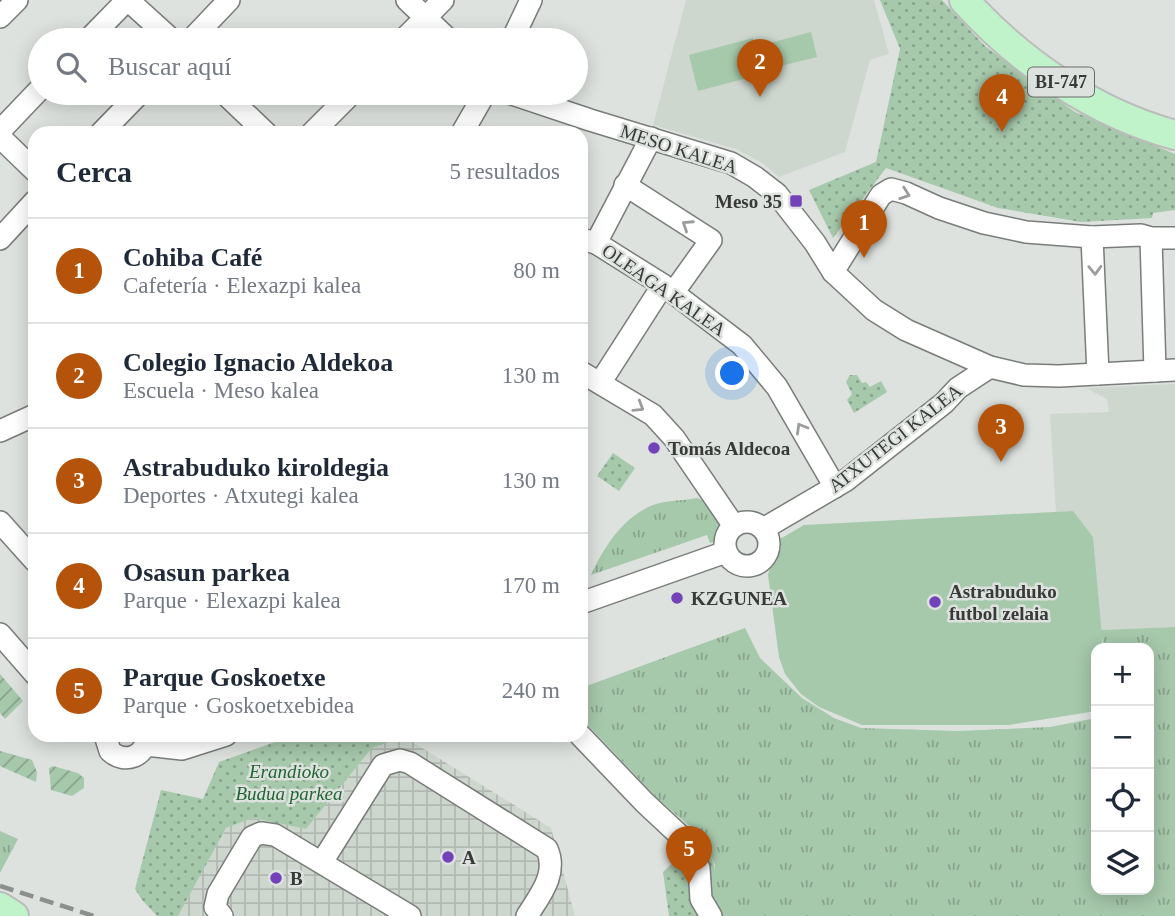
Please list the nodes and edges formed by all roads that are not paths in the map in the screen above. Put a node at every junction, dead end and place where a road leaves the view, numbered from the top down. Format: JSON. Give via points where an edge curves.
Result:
{"nodes":[{"id":1,"x":17,"y":0,"type":"edge"},
{"id":2,"x":128,"y":0,"type":"edge"},
{"id":3,"x":229,"y":0,"type":"edge"},
{"id":4,"x":407,"y":0,"type":"edge"},
{"id":5,"x":443,"y":0,"type":"edge"},
{"id":6,"x":531,"y":0,"type":"edge"},
{"id":7,"x":964,"y":0,"type":"edge"},
{"id":8,"x":0,"y":18,"type":"edge"},
{"id":9,"x":426,"y":18,"type":"junction"},
{"id":10,"x":100,"y":28,"type":"edge"},
{"id":11,"x":159,"y":28,"type":"edge"},
{"id":12,"x":202,"y":28,"type":"edge"},
{"id":13,"x":416,"y":28,"type":"edge"},
{"id":14,"x":436,"y":28,"type":"edge"},
{"id":15,"x":518,"y":28,"type":"edge"},
{"id":16,"x":28,"y":102,"type":"edge"},
{"id":17,"x":128,"y":105,"type":"edge"},
{"id":18,"x":237,"y":105,"type":"edge"},
{"id":19,"x":340,"y":105,"type":"edge"},
{"id":20,"x":478,"y":105,"type":"edge"},
{"id":21,"x":547,"y":105,"type":"edge"},
{"id":22,"x":108,"y":126,"type":"edge"},
{"id":23,"x":259,"y":126,"type":"edge"},
{"id":24,"x":319,"y":126,"type":"edge"},
{"id":25,"x":466,"y":126,"type":"edge"},
{"id":26,"x":0,"y":131,"type":"edge"},
{"id":27,"x":1175,"y":135,"type":"edge"},
{"id":28,"x":0,"y":137,"type":"edge"},
{"id":29,"x":651,"y":138,"type":"junction"},
{"id":30,"x":28,"y":164,"type":"edge"},
{"id":31,"x":625,"y":185,"type":"junction"},
{"id":32,"x":28,"y":209,"type":"edge"},
{"id":33,"x":1092,"y":237,"type":"junction"},
{"id":34,"x":1151,"y":238,"type":"junction"},
{"id":35,"x":1175,"y":238,"type":"edge"},
{"id":36,"x":0,"y":239,"type":"edge"},
{"id":37,"x":589,"y":241,"type":"edge"},
{"id":38,"x":833,"y":272,"type":"junction"},
{"id":39,"x":668,"y":289,"type":"junction"},
{"id":40,"x":954,"y":351,"type":"junction"},
{"id":41,"x":990,"y":367,"type":"junction"},
{"id":42,"x":1165,"y":371,"type":"edge"},
{"id":43,"x":1098,"y":374,"type":"junction"},
{"id":44,"x":1024,"y":375,"type":"junction"},
{"id":45,"x":588,"y":376,"type":"edge"},
{"id":46,"x":600,"y":383,"type":"junction"},
{"id":47,"x":958,"y":388,"type":"junction"},
{"id":48,"x":28,"y":418,"type":"edge"},
{"id":49,"x":0,"y":430,"type":"edge"},
{"id":50,"x":835,"y":487,"type":"junction"},
{"id":51,"x":0,"y":522,"type":"edge"},
{"id":52,"x":734,"y":526,"type":"junction"},
{"id":53,"x":763,"y":529,"type":"junction"},
{"id":54,"x":726,"y":552,"type":"junction"},
{"id":55,"x":28,"y":553,"type":"edge"},
{"id":56,"x":588,"y":601,"type":"edge"},
{"id":57,"x":0,"y":634,"type":"edge"},
{"id":58,"x":28,"y":666,"type":"edge"},
{"id":59,"x":104,"y":742,"type":"edge"},
{"id":60,"x":146,"y":742,"type":"edge"},
{"id":61,"x":161,"y":742,"type":"edge"},
{"id":62,"x":204,"y":742,"type":"edge"},
{"id":63,"x":587,"y":742,"type":"edge"},
{"id":64,"x":322,"y":862,"type":"junction"},
{"id":65,"x":0,"y":907,"type":"edge"},
{"id":66,"x":14,"y":916,"type":"edge"},
{"id":67,"x":222,"y":916,"type":"edge"},
{"id":68,"x":410,"y":916,"type":"edge"},
{"id":69,"x":527,"y":916,"type":"edge"},
{"id":70,"x":711,"y":916,"type":"edge"}],
"edges":[{"from":1,"to":8,"type":"street"},
{"from":2,"to":10,"type":"street"},
{"from":2,"to":11,"type":"street"},
{"from":3,"to":12,"type":"street"},
{"from":4,"to":9,"type":"street"},
{"from":5,"to":9,"type":"street"},
{"from":6,"to":15,"type":"street"},
{"from":7,"to":27,"type":"main road","number":"BI-747","via":[[1009,44],[1075,91],[1110,111]]},
{"from":9,"to":13,"type":"street"},
{"from":9,"to":14,"type":"street"},
{"from":16,"to":26,"type":"street"},
{"from":17,"to":22,"type":"street"},
{"from":18,"to":23,"type":"street"},
{"from":19,"to":24,"type":"street"},
{"from":20,"to":25,"type":"street"},
{"from":21,"to":29,"type":"street","name":"MESO KALEA"},
{"from":28,"to":30,"type":"street"},
{"from":29,"to":31,"type":"street"},
{"from":29,"to":38,"type":"street","name":"MESO KALEA","via":[[732,163],[755,177],[777,194]]},
{"from":31,"to":37,"type":"street"},
{"from":39,"to":31,"type":"street","one_way":true,"via":[[710,240]]},
{"from":32,"to":36,"type":"street"},
{"from":33,"to":34,"type":"street"},
{"from":38,"to":33,"type":"street","one_way":true,"via":[[881,195],[891,189],[984,223],[1026,232]]},
{"from":33,"to":43,"type":"street","one_way":true},
{"from":34,"to":35,"type":"street"},
{"from":34,"to":42,"type":"street","name":"MESO KALEA"},
{"from":37,"to":39,"type":"street","name":"OLEAGA KALEA"},
{"from":38,"to":40,"type":"street","name":"MESO KALEA","via":[[874,310]]},
{"from":39,"to":46,"type":"street"},
{"from":50,"to":39,"type":"street","name":"OLEAGA KALEA","one_way":true,"via":[[777,387],[742,345]]},
{"from":40,"to":41,"type":"street","name":"MESO KALEA"},
{"from":40,"to":47,"type":"street","via":[[960,369]]},
{"from":41,"to":44,"type":"street","name":"MESO KALEA"},
{"from":41,"to":47,"type":"street","name":"ATXUTEGI KALEA"},
{"from":42,"to":43,"type":"street","name":"MESO KALEA"},
{"from":43,"to":44,"type":"street","name":"MESO KALEA"},
{"from":44,"to":47,"type":"street"},
{"from":45,"to":46,"type":"street"},
{"from":46,"to":52,"type":"street","one_way":true,"via":[[653,415]]},
{"from":47,"to":50,"type":"street","name":"ATXUTEGI KALEA"},
{"from":48,"to":49,"type":"street"},
{"from":50,"to":53,"type":"street","name":"ATXUTEGI KALEA"},
{"from":51,"to":55,"type":"street"},
{"from":52,"to":53,"type":"street","via":[[746,522]]},
{"from":52,"to":54,"type":"street","via":[[725,541]]},
{"from":53,"to":54,"type":"street","via":[[769,547],[758,563],[740,565]]},
{"from":54,"to":56,"type":"street"},
{"from":57,"to":58,"type":"street"},
{"from":59,"to":60,"type":"street","via":[[110,751],[127,759],[138,755]]},
{"from":61,"to":62,"type":"street","via":[[182,749]]},
{"from":63,"to":70,"type":"street","via":[[689,844],[699,868],[701,899]]},
{"from":64,"to":67,"type":"street","via":[[275,835],[252,837],[218,894],[215,907]]},
{"from":64,"to":68,"type":"street"},
{"from":64,"to":69,"type":"street","via":[[383,765],[400,760],[547,849],[551,873]]},
{"from":65,"to":66,"type":"main road"}]}
